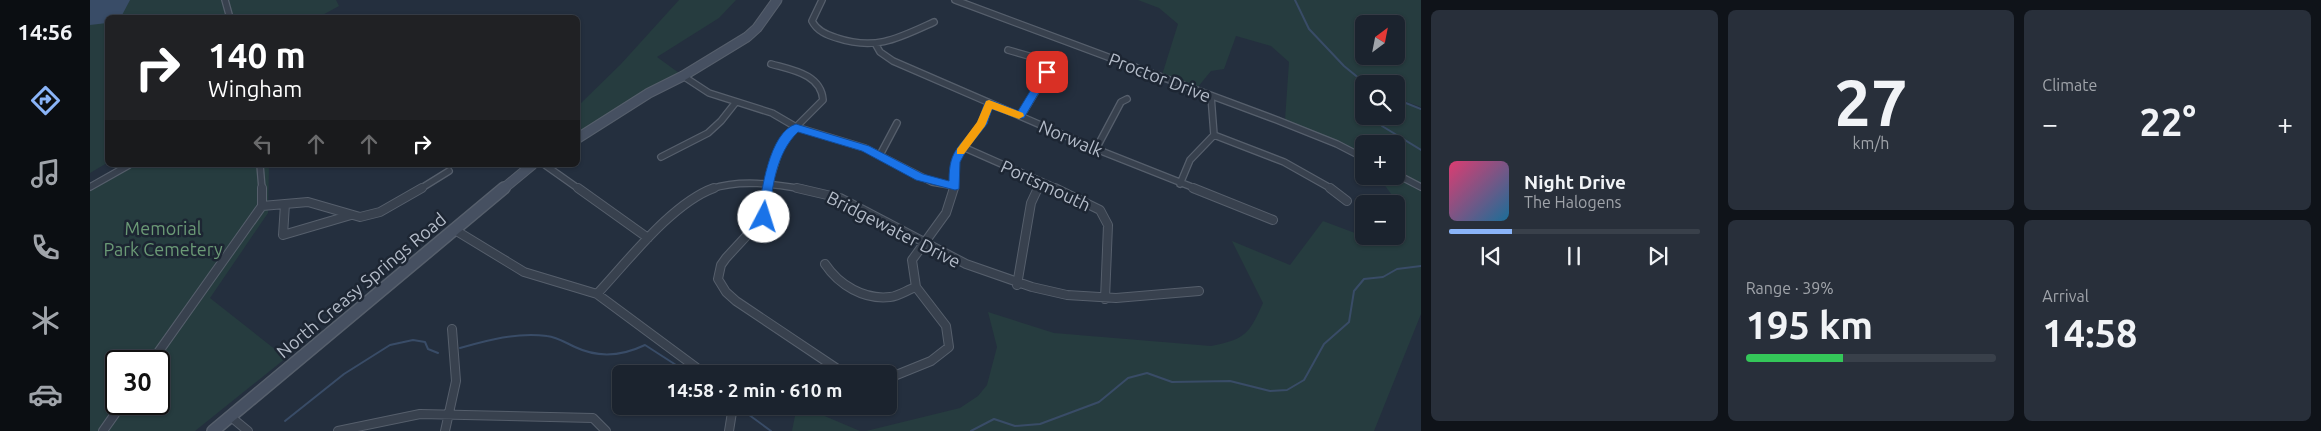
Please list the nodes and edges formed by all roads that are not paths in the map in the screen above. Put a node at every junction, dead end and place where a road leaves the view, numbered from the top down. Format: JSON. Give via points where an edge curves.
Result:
{"nodes":[{"id":1,"x":225,"y":0,"type":"edge"},
{"id":2,"x":777,"y":0,"type":"edge"},
{"id":3,"x":822,"y":0,"type":"edge"},
{"id":4,"x":955,"y":0,"type":"edge"},
{"id":5,"x":229,"y":15,"type":"edge"},
{"id":6,"x":934,"y":22,"type":"dead end"},
{"id":7,"x":876,"y":45,"type":"junction"},
{"id":8,"x":1008,"y":50,"type":"dead end"},
{"id":9,"x":771,"y":64,"type":"dead end"},
{"id":10,"x":683,"y":76,"type":"junction"},
{"id":11,"x":1211,"y":96,"type":"junction"},
{"id":12,"x":1127,"y":99,"type":"dead end"},
{"id":13,"x":736,"y":102,"type":"junction"},
{"id":14,"x":989,"y":104,"type":"junction"},
{"id":15,"x":1020,"y":116,"type":"junction"},
{"id":16,"x":897,"y":123,"type":"dead end"},
{"id":17,"x":796,"y":127,"type":"junction"},
{"id":18,"x":1214,"y":135,"type":"junction"},
{"id":19,"x":580,"y":137,"type":"edge"},
{"id":20,"x":963,"y":147,"type":"junction"},
{"id":21,"x":1096,"y":149,"type":"junction"},
{"id":22,"x":1355,"y":153,"type":"edge"},
{"id":23,"x":880,"y":155,"type":"junction"},
{"id":24,"x":661,"y":157,"type":"dead end"},
{"id":25,"x":125,"y":167,"type":"edge"},
{"id":26,"x":260,"y":167,"type":"edge"},
{"id":27,"x":530,"y":167,"type":"edge"},
{"id":28,"x":548,"y":167,"type":"edge"},
{"id":29,"x":449,"y":171,"type":"dead end"},
{"id":30,"x":1405,"y":179,"type":"edge"},
{"id":31,"x":1041,"y":182,"type":"junction"},
{"id":32,"x":1180,"y":184,"type":"junction"},
{"id":33,"x":767,"y":185,"type":"junction"},
{"id":34,"x":955,"y":186,"type":"junction"},
{"id":35,"x":90,"y":187,"type":"edge"},
{"id":36,"x":1421,"y":187,"type":"edge"},
{"id":37,"x":1347,"y":201,"type":"dead end"},
{"id":38,"x":285,"y":204,"type":"junction"},
{"id":39,"x":262,"y":206,"type":"junction"},
{"id":40,"x":351,"y":215,"type":"junction"},
{"id":41,"x":1273,"y":220,"type":"dead end"},
{"id":42,"x":454,"y":230,"type":"junction"},
{"id":43,"x":648,"y":238,"type":"junction"},
{"id":44,"x":924,"y":244,"type":"junction"},
{"id":45,"x":825,"y":264,"type":"dead end"},
{"id":46,"x":1017,"y":285,"type":"junction"},
{"id":47,"x":916,"y":287,"type":"junction"},
{"id":48,"x":1199,"y":291,"type":"dead end"},
{"id":49,"x":597,"y":294,"type":"junction"},
{"id":50,"x":1105,"y":299,"type":"junction"},
{"id":51,"x":452,"y":330,"type":"dead end"},
{"id":52,"x":160,"y":350,"type":"edge"},
{"id":53,"x":693,"y":365,"type":"edge"},
{"id":54,"x":833,"y":365,"type":"edge"},
{"id":55,"x":897,"y":375,"type":"edge"},
{"id":56,"x":114,"y":415,"type":"edge"},
{"id":57,"x":732,"y":415,"type":"edge"},
{"id":58,"x":449,"y":416,"type":"junction"},
{"id":59,"x":230,"y":417,"type":"junction"},
{"id":60,"x":103,"y":431,"type":"edge"},
{"id":61,"x":213,"y":431,"type":"edge"},
{"id":62,"x":248,"y":431,"type":"edge"},
{"id":63,"x":338,"y":431,"type":"edge"},
{"id":64,"x":445,"y":431,"type":"edge"},
{"id":65,"x":606,"y":431,"type":"edge"},
{"id":66,"x":729,"y":431,"type":"edge"}],
"edges":[{"from":1,"to":5,"type":"street"},
{"from":2,"to":10,"type":"street","via":[[747,37]]},
{"from":3,"to":7,"type":"street","via":[[812,21],[814,27],[844,41]]},
{"from":4,"to":11,"type":"street","name":"Proctor Drive"},
{"from":6,"to":7,"type":"street"},
{"from":7,"to":14,"type":"street","name":"Norwalk","via":[[893,61]]},
{"from":8,"to":15,"type":"street","via":[[1036,58],[1046,67],[1044,78]]},
{"from":9,"to":17,"type":"street","via":[[818,82],[823,88],[824,100]]},
{"from":10,"to":13,"type":"street","via":[[710,93]]},
{"from":10,"to":19,"type":"street","via":[[649,93]]},
{"from":11,"to":18,"type":"street"},
{"from":11,"to":22,"type":"street","name":"Proctor Drive"},
{"from":12,"to":21,"type":"street","via":[[1121,102]]},
{"from":13,"to":17,"type":"street","via":[[772,113]]},
{"from":13,"to":24,"type":"street","via":[[715,128],[672,148]]},
{"from":14,"to":15,"type":"street","name":"Norwalk"},
{"from":14,"to":20,"type":"street","via":[[982,124]]},
{"from":15,"to":21,"type":"street","name":"Norwalk"},
{"from":16,"to":23,"type":"street"},
{"from":17,"to":23,"type":"street"},
{"from":17,"to":33,"type":"street","via":[[780,148]]},
{"from":18,"to":32,"type":"street","via":[[1190,160]]},
{"from":18,"to":37,"type":"street","via":[[1291,164],[1326,183]]},
{"from":20,"to":31,"type":"street","name":"Portsmouth"},
{"from":20,"to":34,"type":"street","via":[[955,162]]},
{"from":21,"to":32,"type":"street","name":"Norwalk"},
{"from":23,"to":34,"type":"street","via":[[920,177]]},
{"from":25,"to":35,"type":"street"},
{"from":26,"to":39,"type":"street"},
{"from":27,"to":42,"type":"street","name":"North Creasy Springs Road"},
{"from":28,"to":43,"type":"street"},
{"from":29,"to":40,"type":"street","via":[[372,215],[359,218]]},
{"from":30,"to":36,"type":"street"},
{"from":31,"to":46,"type":"street","via":[[1031,203]]},
{"from":31,"to":50,"type":"street","name":"Portsmouth","via":[[1094,206],[1105,217],[1108,225]]},
{"from":32,"to":41,"type":"street","name":"Norwalk"},
{"from":33,"to":43,"type":"street","name":"Bridgewater Drive","via":[[736,184],[716,187],[698,195]]},
{"from":33,"to":44,"type":"street","name":"Bridgewater Drive","via":[[816,191],[840,198]]},
{"from":33,"to":54,"type":"street","via":[[764,217],[726,258],[718,274],[720,285]]},
{"from":34,"to":44,"type":"street","via":[[946,214]]},
{"from":38,"to":39,"type":"street"},
{"from":38,"to":40,"type":"street","via":[[306,201]]},
{"from":38,"to":40,"type":"street","via":[[283,235]]},
{"from":39,"to":52,"type":"street"},
{"from":42,"to":49,"type":"street","via":[[524,272]]},
{"from":42,"to":59,"type":"street","name":"North Creasy Springs Road"},
{"from":43,"to":49,"type":"street","name":"Bridgewater Drive"},
{"from":44,"to":46,"type":"street","name":"Bridgewater Drive"},
{"from":44,"to":47,"type":"street","via":[[912,260]]},
{"from":45,"to":47,"type":"street","via":[[830,273],[867,296],[890,297]]},
{"from":46,"to":50,"type":"street","name":"Bridgewater Drive"},
{"from":47,"to":55,"type":"street","via":[[946,326],[948,347],[931,361]]},
{"from":48,"to":50,"type":"street","name":"Bridgewater Drive"},
{"from":49,"to":53,"type":"street"},
{"from":51,"to":58,"type":"street","via":[[456,381]]},
{"from":56,"to":60,"type":"street"},
{"from":57,"to":66,"type":"street"},
{"from":58,"to":63,"type":"street","via":[[420,414]]},
{"from":58,"to":64,"type":"street"},
{"from":58,"to":65,"type":"street","via":[[593,418]]},
{"from":59,"to":61,"type":"street","name":"North Creasy Springs Road"},
{"from":59,"to":62,"type":"street"}]}
